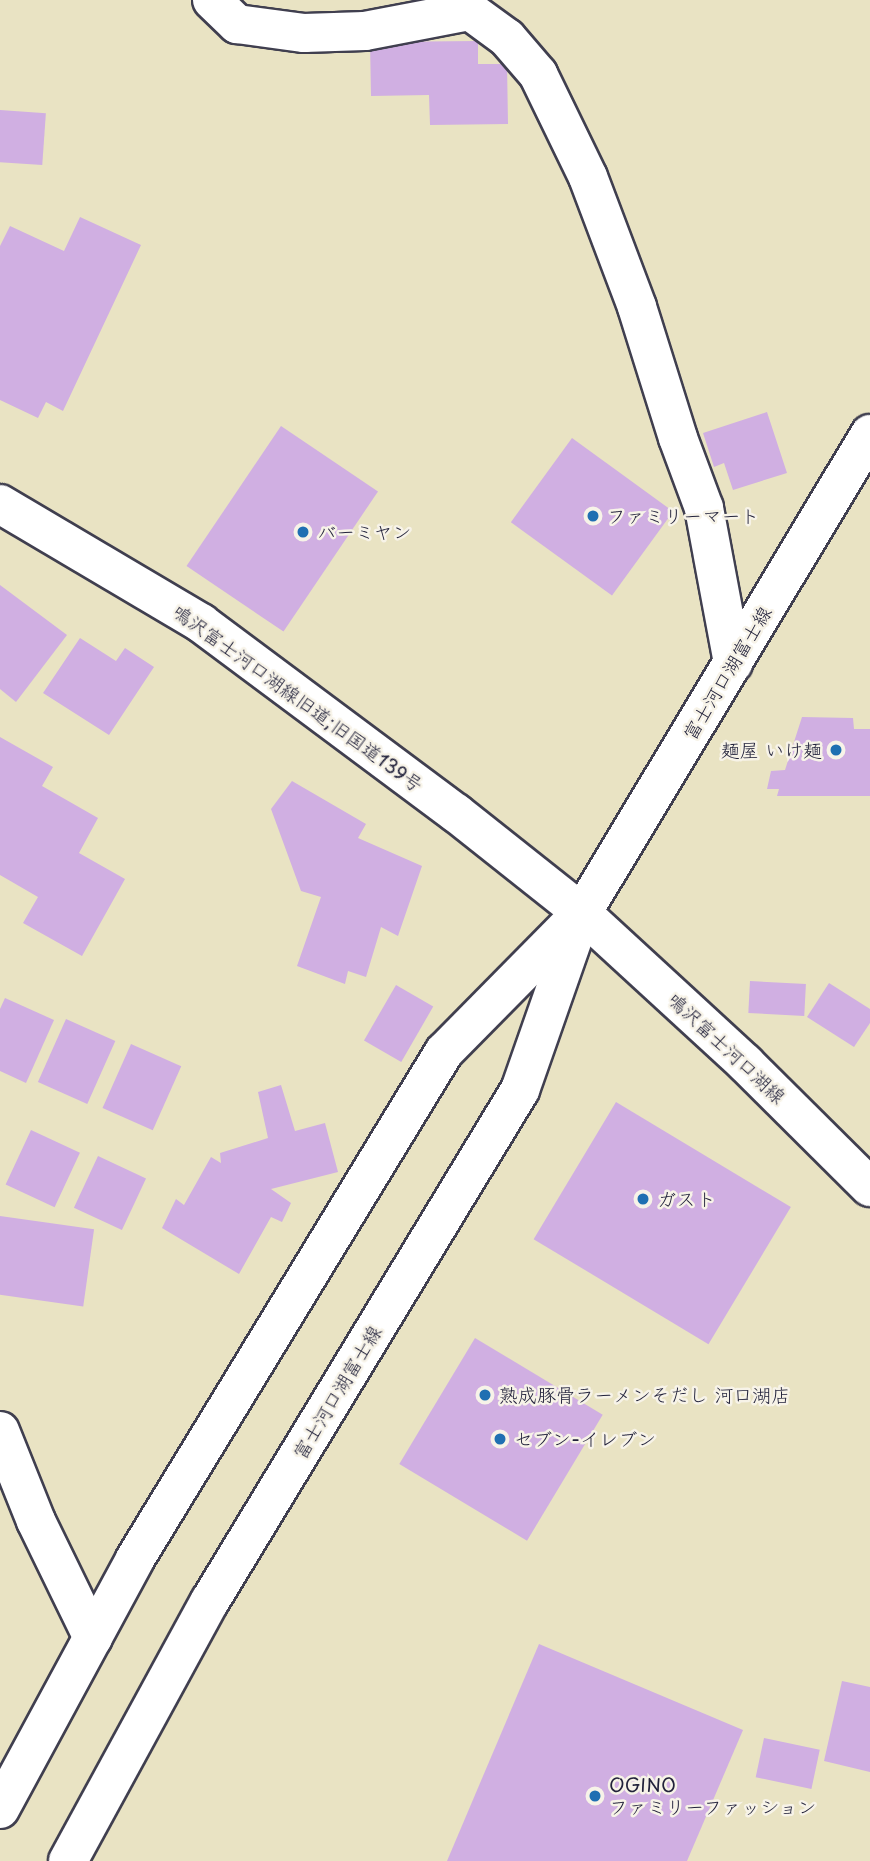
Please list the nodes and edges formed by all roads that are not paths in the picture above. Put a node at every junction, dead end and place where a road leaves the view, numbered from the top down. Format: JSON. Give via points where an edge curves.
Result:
{"nodes":[{"id":1,"x":212,"y":0,"type":"edge"},
{"id":2,"x":870,"y":433,"type":"edge"},
{"id":3,"x":0,"y":504,"type":"edge"},
{"id":4,"x":733,"y":663,"type":"junction"},
{"id":5,"x":582,"y":913,"type":"junction"},
{"id":6,"x":870,"y":1187,"type":"edge"},
{"id":7,"x":0,"y":1431,"type":"edge"},
{"id":8,"x":93,"y":1638,"type":"junction"},
{"id":9,"x":0,"y":1810,"type":"edge"},
{"id":10,"x":68,"y":1861,"type":"edge"}],
"edges":[{"from":1,"to":4,"type":"main road","via":[[237,24],[304,33],[365,31],[470,11],[507,38],[538,74],[588,177],[704,509]]},
{"from":2,"to":4,"type":"main road","name":"富士河口湖富士線"},
{"from":3,"to":5,"type":"main road","name":"鳴沢富士河口湖線旧道;旧国道139号","via":[[201,623]]},
{"from":4,"to":5,"type":"main road","name":"富士河口湖富士線"},
{"from":5,"to":6,"type":"main road","name":"鳴沢富士河口湖線","via":[[745,1063]]},
{"from":5,"to":8,"type":"main road","name":"富士河口湖富士線","via":[[444,1052],[135,1559]]},
{"from":5,"to":10,"type":"main road","name":"富士河口湖富士線","via":[[520,1090],[210,1601]]},
{"from":7,"to":8,"type":"main road","via":[[36,1521]]},
{"from":8,"to":9,"type":"main road","name":"富士河口湖富士線"}]}
